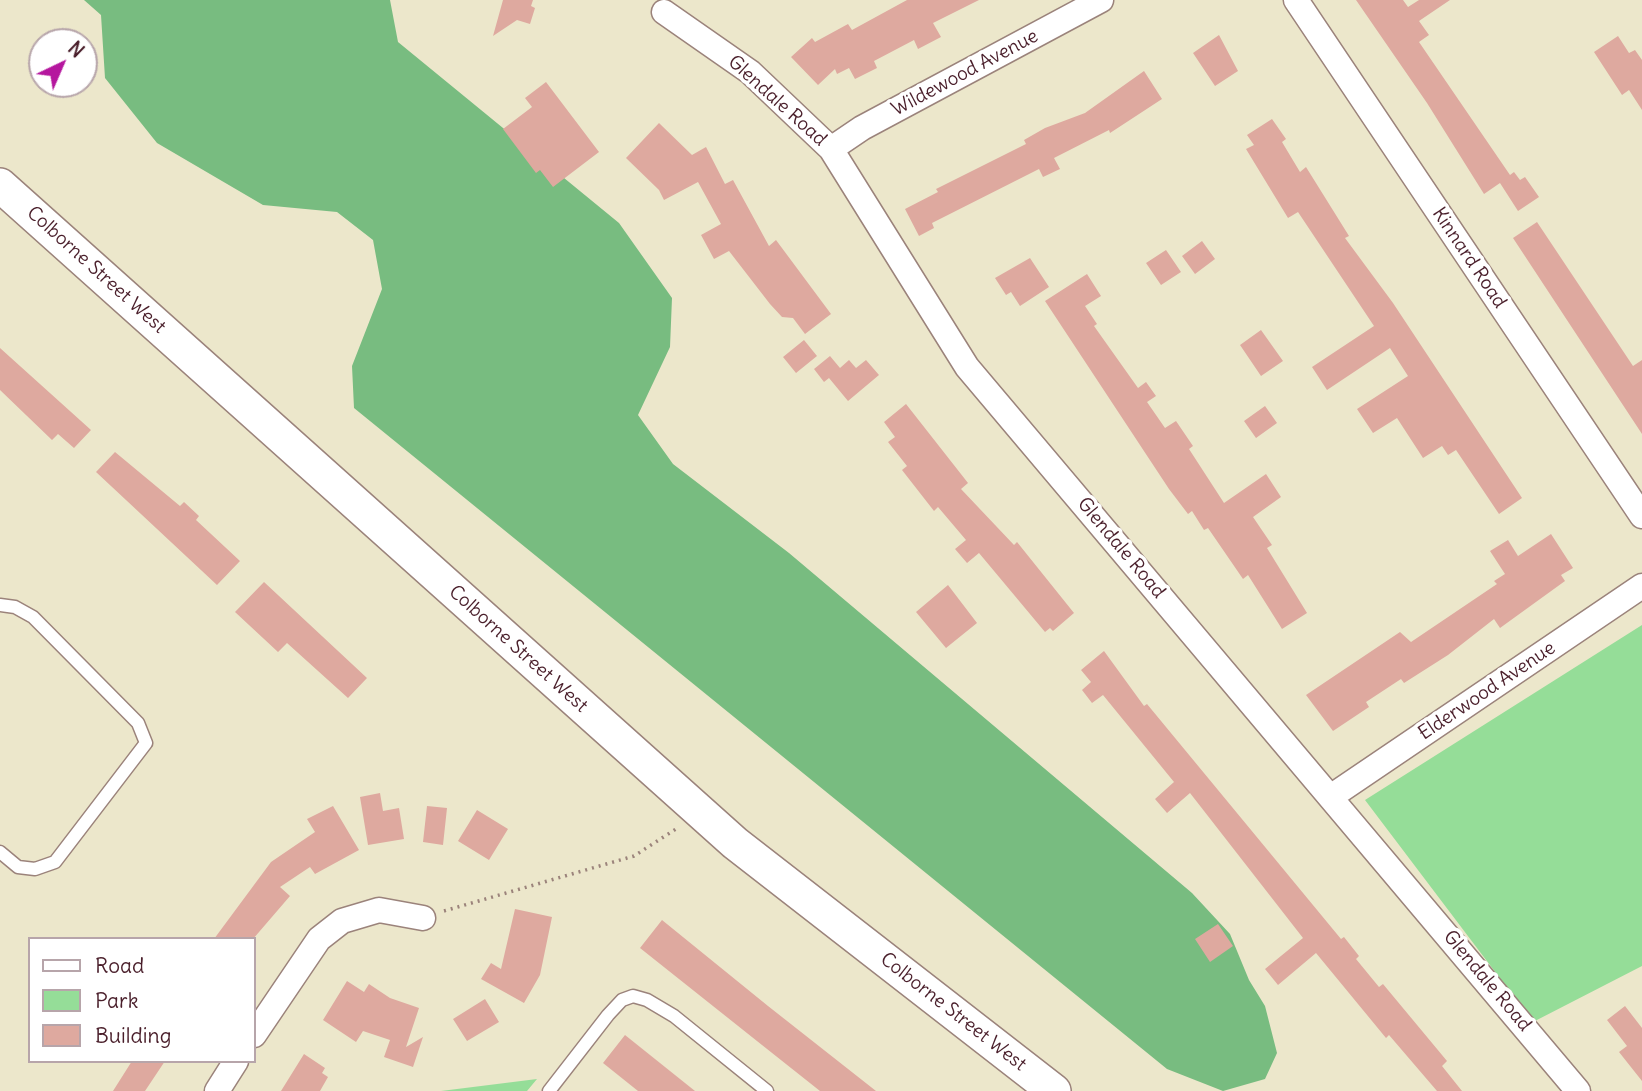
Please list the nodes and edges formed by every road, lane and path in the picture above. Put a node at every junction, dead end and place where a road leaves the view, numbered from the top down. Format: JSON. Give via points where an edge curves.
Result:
{"nodes":[{"id":1,"x":1101,"y":0,"type":"edge"},
{"id":2,"x":1296,"y":0,"type":"edge"},
{"id":3,"x":664,"y":12,"type":"dead end"},
{"id":4,"x":831,"y":149,"type":"junction"},
{"id":5,"x":0,"y":185,"type":"edge"},
{"id":6,"x":1642,"y":516,"type":"edge"},
{"id":7,"x":1642,"y":586,"type":"edge"},
{"id":8,"x":0,"y":605,"type":"edge"},
{"id":9,"x":1332,"y":796,"type":"junction"},
{"id":10,"x":702,"y":813,"type":"junction"},
{"id":11,"x":0,"y":852,"type":"edge"},
{"id":12,"x":423,"y":918,"type":"joint"},
{"id":13,"x":256,"y":1032,"type":"edge"},
{"id":14,"x":235,"y":1063,"type":"edge"},
{"id":15,"x":217,"y":1091,"type":"edge"},
{"id":16,"x":548,"y":1091,"type":"edge"},
{"id":17,"x":767,"y":1091,"type":"edge"},
{"id":18,"x":1054,"y":1091,"type":"edge"},
{"id":19,"x":1578,"y":1091,"type":"edge"}],
"edges":[{"from":1,"to":4,"type":"street","name":"Wildewood Avenue"},
{"from":2,"to":6,"type":"street","name":"Kinnard Road"},
{"from":3,"to":4,"type":"street","name":"Glendale Road","via":[[750,72]]},
{"from":4,"to":9,"type":"street","name":"Glendale Road","via":[[967,367]]},
{"from":5,"to":10,"type":"main road","name":"Colborne Street West"},
{"from":7,"to":9,"type":"street","name":"Elderwood Avenue"},
{"from":8,"to":11,"type":"lane","via":[[33,617],[138,723],[146,743],[55,862],[35,869],[18,867]]},
{"from":9,"to":19,"type":"street","name":"Glendale Road"},
{"from":10,"to":12,"type":"path","via":[[634,856]]},
{"from":10,"to":18,"type":"main road","name":"Colborne Street West"},
{"from":12,"to":13,"type":"street","via":[[379,910],[342,921],[319,939]]},
{"from":14,"to":15,"type":"street"},
{"from":16,"to":17,"type":"lane","via":[[608,1015],[633,996],[674,1016]]}]}
